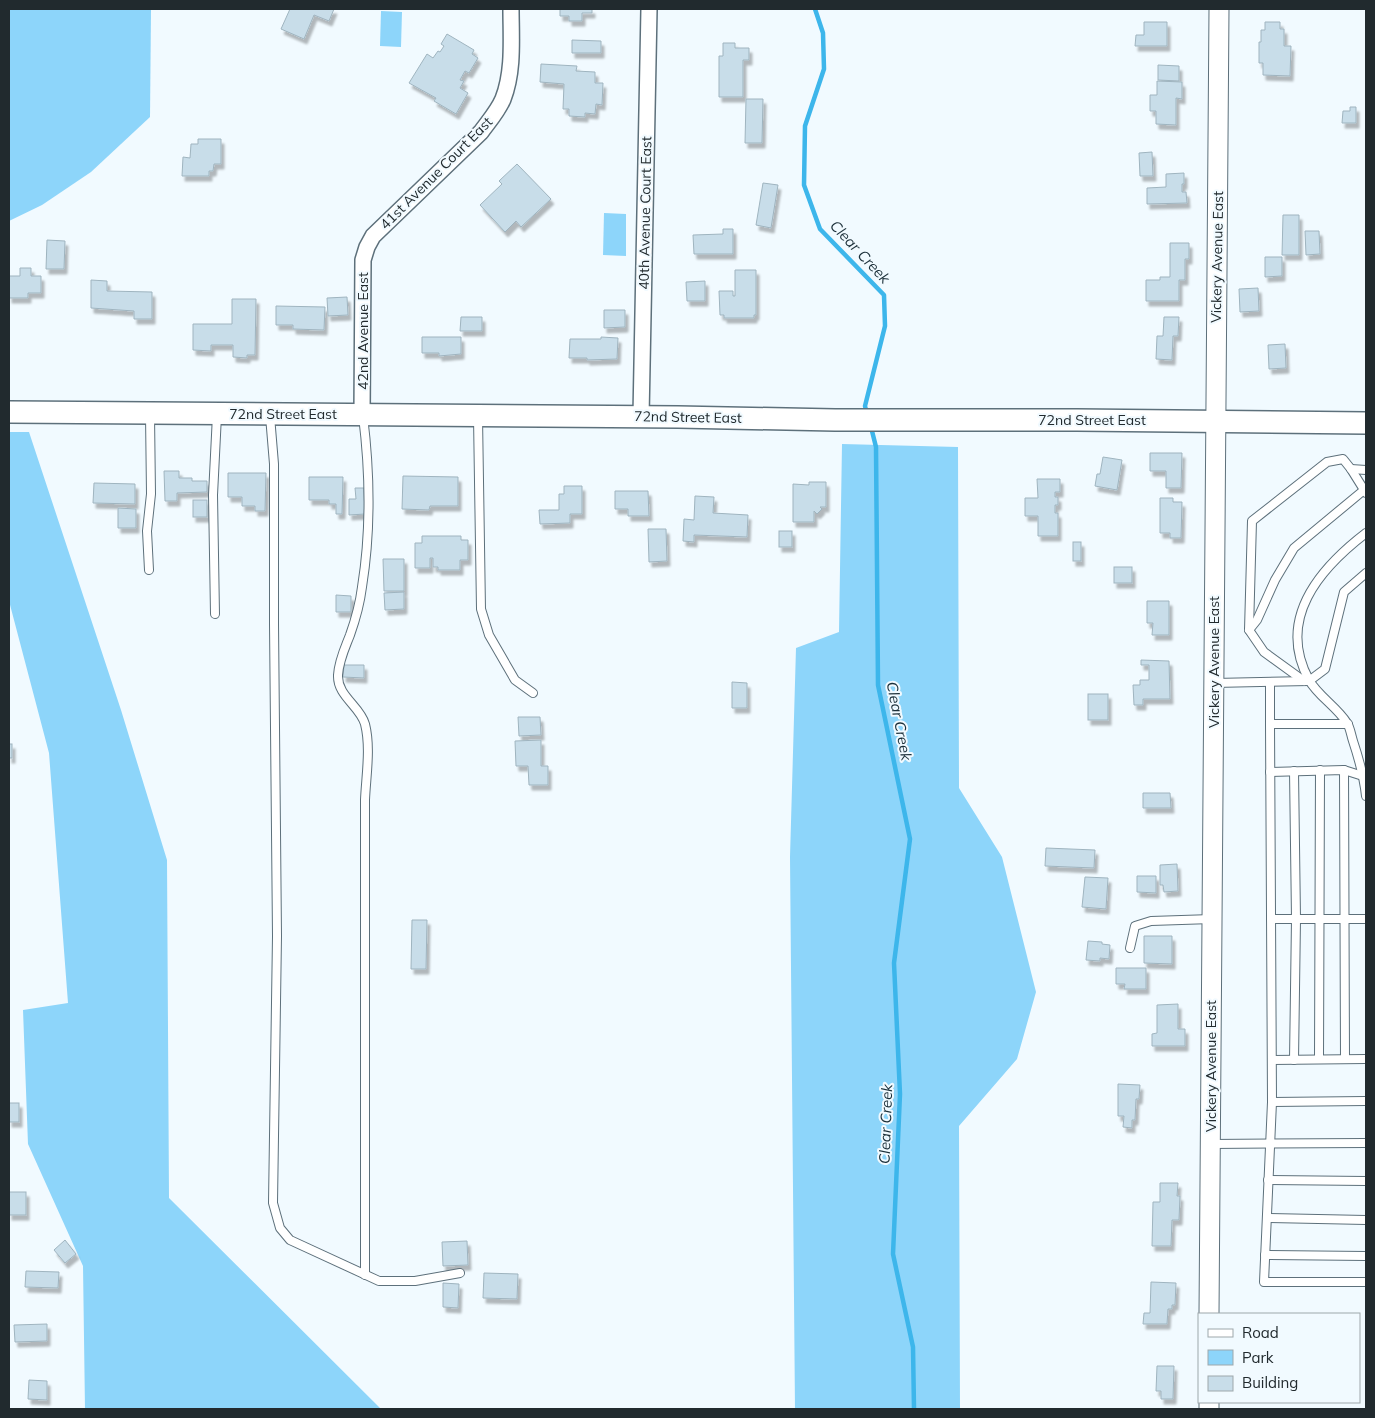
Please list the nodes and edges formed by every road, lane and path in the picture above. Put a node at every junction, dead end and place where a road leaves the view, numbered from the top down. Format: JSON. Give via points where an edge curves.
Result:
{"nodes":[{"id":1,"x":511,"y":9,"type":"edge"},
{"id":2,"x":649,"y":9,"type":"edge"},
{"id":3,"x":1220,"y":9,"type":"edge"},
{"id":4,"x":367,"y":247,"type":"joint"},
{"id":5,"x":9,"y":412,"type":"edge"},
{"id":6,"x":150,"y":413,"type":"junction"},
{"id":7,"x":217,"y":414,"type":"junction"},
{"id":8,"x":270,"y":414,"type":"junction"},
{"id":9,"x":362,"y":414,"type":"junction"},
{"id":10,"x":478,"y":415,"type":"junction"},
{"id":11,"x":641,"y":416,"type":"junction"},
{"id":12,"x":1216,"y":421,"type":"junction"},
{"id":13,"x":1366,"y":423,"type":"edge"},
{"id":14,"x":1351,"y":470,"type":"junction"},
{"id":15,"x":1366,"y":470,"type":"edge"},
{"id":16,"x":1365,"y":491,"type":"edge"},
{"id":17,"x":1366,"y":533,"type":"edge"},
{"id":18,"x":149,"y":570,"type":"dead end"},
{"id":19,"x":1366,"y":574,"type":"edge"},
{"id":20,"x":215,"y":614,"type":"dead end"},
{"id":21,"x":1249,"y":630,"type":"junction"},
{"id":22,"x":1307,"y":681,"type":"junction"},
{"id":23,"x":1270,"y":682,"type":"junction"},
{"id":24,"x":1214,"y":684,"type":"junction"},
{"id":25,"x":533,"y":693,"type":"dead end"},
{"id":26,"x":1270,"y":724,"type":"junction"},
{"id":27,"x":1348,"y":724,"type":"junction"},
{"id":28,"x":1320,"y":770,"type":"junction"},
{"id":29,"x":1344,"y":770,"type":"junction"},
{"id":30,"x":1294,"y":771,"type":"junction"},
{"id":31,"x":1270,"y":772,"type":"junction"},
{"id":32,"x":1365,"y":777,"type":"edge"},
{"id":33,"x":1366,"y":796,"type":"edge"},
{"id":34,"x":1212,"y":919,"type":"junction"},
{"id":35,"x":1271,"y":919,"type":"junction"},
{"id":36,"x":1296,"y":919,"type":"junction"},
{"id":37,"x":1318,"y":919,"type":"junction"},
{"id":38,"x":1345,"y":919,"type":"junction"},
{"id":39,"x":1366,"y":919,"type":"edge"},
{"id":40,"x":1130,"y":948,"type":"dead end"},
{"id":41,"x":1318,"y":1059,"type":"junction"},
{"id":42,"x":1345,"y":1059,"type":"junction"},
{"id":43,"x":1366,"y":1059,"type":"edge"},
{"id":44,"x":1272,"y":1060,"type":"junction"},
{"id":45,"x":1294,"y":1060,"type":"junction"},
{"id":46,"x":1366,"y":1101,"type":"edge"},
{"id":47,"x":1272,"y":1102,"type":"junction"},
{"id":48,"x":1366,"y":1143,"type":"edge"},
{"id":49,"x":1211,"y":1144,"type":"junction"},
{"id":50,"x":1270,"y":1144,"type":"junction"},
{"id":51,"x":1268,"y":1180,"type":"junction"},
{"id":52,"x":1366,"y":1181,"type":"edge"},
{"id":53,"x":1267,"y":1218,"type":"junction"},
{"id":54,"x":1366,"y":1220,"type":"edge"},
{"id":55,"x":1265,"y":1255,"type":"junction"},
{"id":56,"x":1366,"y":1256,"type":"edge"},
{"id":57,"x":460,"y":1273,"type":"dead end"},
{"id":58,"x":365,"y":1275,"type":"junction"},
{"id":59,"x":1366,"y":1282,"type":"edge"},
{"id":60,"x":1209,"y":1313,"type":"edge"}],
"edges":[{"from":1,"to":4,"type":"street","name":"41st Avenue Court East","via":[[508,81],[495,114],[481,132],[372,236]]},
{"from":2,"to":11,"type":"street","name":"40th Avenue Court East"},
{"from":3,"to":12,"type":"street","name":"Vickery Avenue East"},
{"from":4,"to":9,"type":"street","name":"42nd Avenue East","via":[[363,260]]},
{"from":5,"to":6,"type":"main road","name":"72nd Street East"},
{"from":6,"to":7,"type":"main road","name":"72nd Street East"},
{"from":6,"to":18,"type":"lane","via":[[152,494],[147,531]]},
{"from":7,"to":8,"type":"main road","name":"72nd Street East"},
{"from":7,"to":20,"type":"lane","via":[[213,495]]},
{"from":8,"to":9,"type":"main road","name":"72nd Street East"},
{"from":8,"to":58,"type":"lane","via":[[274,464],[277,936],[273,1203],[280,1228],[290,1240]]},
{"from":9,"to":10,"type":"main road","name":"72nd Street East"},
{"from":9,"to":58,"type":"lane","via":[[368,533],[362,588],[338,677],[343,694],[364,722],[367,743]]},
{"from":10,"to":11,"type":"main road","name":"72nd Street East"},
{"from":10,"to":25,"type":"lane","via":[[481,610],[489,636],[515,680]]},
{"from":11,"to":12,"type":"main road","name":"72nd Street East"},
{"from":12,"to":13,"type":"main road","name":"72nd Street East"},
{"from":12,"to":24,"type":"street","name":"Vickery Avenue East"},
{"from":14,"to":15,"type":"lane"},
{"from":14,"to":16,"type":"lane"},
{"from":14,"to":21,"type":"lane","via":[[1343,459],[1327,462],[1252,521]]},
{"from":16,"to":21,"type":"lane","via":[[1294,548]]},
{"from":17,"to":22,"type":"lane","via":[[1316,581],[1301,610],[1296,646]]},
{"from":19,"to":22,"type":"lane","via":[[1344,592],[1325,669]]},
{"from":21,"to":22,"type":"lane","via":[[1264,652]]},
{"from":22,"to":23,"type":"lane"},
{"from":22,"to":27,"type":"lane"},
{"from":23,"to":24,"type":"lane"},
{"from":23,"to":26,"type":"lane"},
{"from":24,"to":34,"type":"street","name":"Vickery Avenue East"},
{"from":26,"to":27,"type":"lane"},
{"from":26,"to":31,"type":"lane"},
{"from":27,"to":32,"type":"lane"},
{"from":28,"to":29,"type":"lane"},
{"from":28,"to":30,"type":"lane"},
{"from":28,"to":37,"type":"lane"},
{"from":29,"to":32,"type":"lane"},
{"from":29,"to":38,"type":"lane"},
{"from":30,"to":31,"type":"lane"},
{"from":30,"to":36,"type":"lane"},
{"from":31,"to":35,"type":"lane"},
{"from":32,"to":33,"type":"lane"},
{"from":34,"to":40,"type":"lane","via":[[1151,921],[1135,926]]},
{"from":34,"to":49,"type":"street","name":"Vickery Avenue East"},
{"from":35,"to":36,"type":"lane"},
{"from":35,"to":44,"type":"lane"},
{"from":36,"to":37,"type":"lane"},
{"from":36,"to":45,"type":"lane"},
{"from":37,"to":38,"type":"lane"},
{"from":37,"to":41,"type":"lane"},
{"from":38,"to":39,"type":"lane"},
{"from":38,"to":42,"type":"lane"},
{"from":41,"to":42,"type":"lane"},
{"from":41,"to":45,"type":"lane"},
{"from":42,"to":43,"type":"lane"},
{"from":44,"to":45,"type":"lane"},
{"from":44,"to":47,"type":"lane"},
{"from":46,"to":47,"type":"lane"},
{"from":47,"to":50,"type":"lane"},
{"from":48,"to":50,"type":"lane"},
{"from":49,"to":50,"type":"lane"},
{"from":49,"to":60,"type":"street","name":"Vickery Avenue East"},
{"from":50,"to":51,"type":"lane"},
{"from":51,"to":52,"type":"lane"},
{"from":51,"to":53,"type":"lane"},
{"from":53,"to":54,"type":"lane"},
{"from":53,"to":55,"type":"lane"},
{"from":55,"to":56,"type":"lane"},
{"from":55,"to":59,"type":"lane","via":[[1264,1282]]},
{"from":57,"to":58,"type":"lane","via":[[414,1281],[379,1281]]}]}
